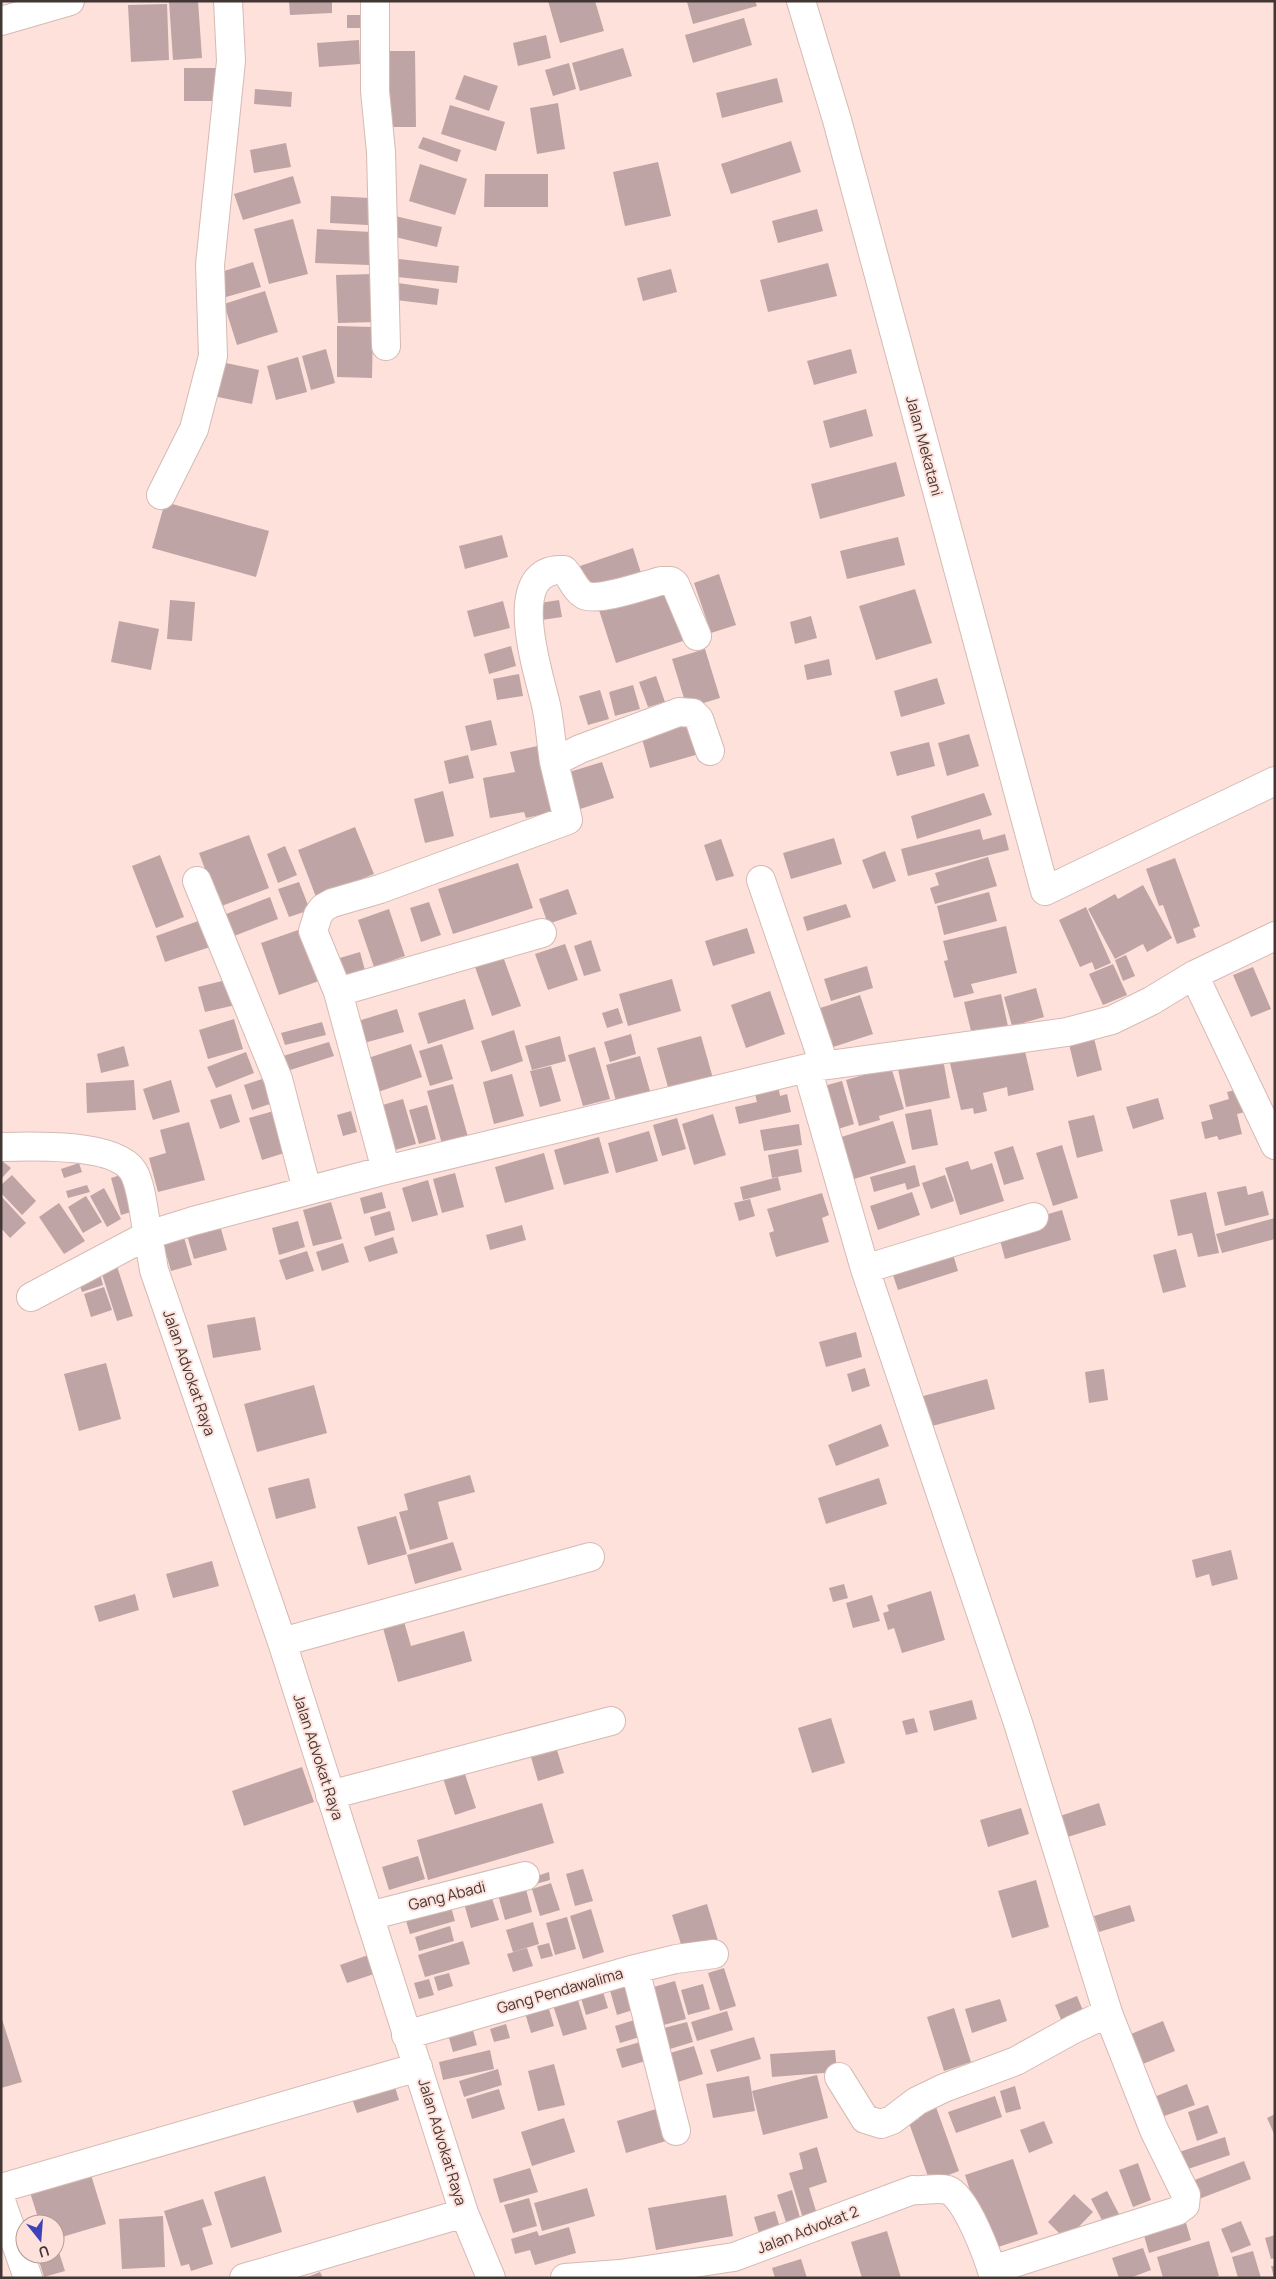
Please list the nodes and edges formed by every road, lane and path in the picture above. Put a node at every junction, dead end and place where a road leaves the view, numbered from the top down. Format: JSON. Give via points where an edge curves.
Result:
{"nodes":[{"id":1,"x":70,"y":1,"type":"edge"},
{"id":2,"x":228,"y":1,"type":"edge"},
{"id":3,"x":375,"y":1,"type":"edge"},
{"id":4,"x":801,"y":1,"type":"edge"},
{"id":5,"x":1,"y":21,"type":"edge"},
{"id":6,"x":386,"y":346,"type":"dead end"},
{"id":7,"x":161,"y":495,"type":"dead end"},
{"id":8,"x":697,"y":636,"type":"dead end"},
{"id":9,"x":710,"y":751,"type":"dead end"},
{"id":10,"x":554,"y":762,"type":"junction"},
{"id":11,"x":1275,"y":781,"type":"edge"},
{"id":12,"x":761,"y":880,"type":"dead end"},
{"id":13,"x":197,"y":881,"type":"dead end"},
{"id":14,"x":542,"y":933,"type":"dead end"},
{"id":15,"x":1275,"y":936,"type":"edge"},
{"id":16,"x":1194,"y":975,"type":"junction"},
{"id":17,"x":338,"y":992,"type":"junction"},
{"id":18,"x":815,"y":1066,"type":"junction"},
{"id":19,"x":1275,"y":1145,"type":"edge"},
{"id":20,"x":1,"y":1147,"type":"edge"},
{"id":21,"x":386,"y":1170,"type":"junction"},
{"id":22,"x":307,"y":1190,"type":"junction"},
{"id":23,"x":1034,"y":1217,"type":"dead end"},
{"id":24,"x":148,"y":1235,"type":"junction"},
{"id":25,"x":865,"y":1268,"type":"junction"},
{"id":26,"x":31,"y":1297,"type":"dead end"},
{"id":27,"x":590,"y":1557,"type":"dead end"},
{"id":28,"x":282,"y":1642,"type":"junction"},
{"id":29,"x":610,"y":1721,"type":"dead end"},
{"id":30,"x":330,"y":1796,"type":"junction"},
{"id":31,"x":525,"y":1876,"type":"dead end"},
{"id":32,"x":369,"y":1916,"type":"junction"},
{"id":33,"x":714,"y":1954,"type":"dead end"},
{"id":34,"x":635,"y":1969,"type":"junction"},
{"id":35,"x":1108,"y":2014,"type":"junction"},
{"id":36,"x":406,"y":2035,"type":"junction"},
{"id":37,"x":418,"y":2067,"type":"junction"},
{"id":38,"x":839,"y":2077,"type":"dead end"},
{"id":39,"x":676,"y":2131,"type":"dead end"},
{"id":40,"x":1,"y":2188,"type":"edge"},
{"id":41,"x":1,"y":2201,"type":"edge"},
{"id":42,"x":464,"y":2213,"type":"junction"},
{"id":43,"x":993,"y":2274,"type":"edge"},
{"id":44,"x":28,"y":2278,"type":"edge"},
{"id":45,"x":244,"y":2278,"type":"edge"},
{"id":46,"x":491,"y":2278,"type":"edge"},
{"id":47,"x":565,"y":2278,"type":"edge"}],
"edges":[{"from":1,"to":5,"type":"street"},
{"from":2,"to":7,"type":"street","via":[[231,61],[210,265],[213,356],[194,429]]},
{"from":3,"to":6,"type":"street","via":[[375,90],[381,152]]},
{"from":4,"to":11,"type":"street","name":"Jalan Mekatani","via":[[837,120],[1045,890]]},
{"from":8,"to":10,"type":"street","via":[[671,581],[603,596],[589,596],[578,589],[564,570],[548,573],[537,580],[530,593],[528,611]]},
{"from":9,"to":10,"type":"street","via":[[699,720],[693,713],[679,712]]},
{"from":10,"to":17,"type":"street","via":[[568,820],[323,908],[313,931]]},
{"from":12,"to":18,"type":"street"},
{"from":13,"to":22,"type":"street","via":[[278,1080]]},
{"from":14,"to":17,"type":"street"},
{"from":15,"to":16,"type":"street"},
{"from":16,"to":18,"type":"street","via":[[1112,1020],[1067,1032]]},
{"from":16,"to":19,"type":"street"},
{"from":17,"to":21,"type":"street"},
{"from":18,"to":21,"type":"street"},
{"from":18,"to":25,"type":"street"},
{"from":20,"to":24,"type":"street","name":"Jalan Advokat Raya","via":[[60,1146],[103,1154],[125,1162],[134,1174]]},
{"from":21,"to":22,"type":"street"},
{"from":22,"to":24,"type":"street"},
{"from":23,"to":25,"type":"street"},
{"from":24,"to":26,"type":"street"},
{"from":24,"to":28,"type":"street","name":"Jalan Advokat Raya","via":[[154,1270]]},
{"from":25,"to":35,"type":"street","via":[[1018,1723]]},
{"from":27,"to":28,"type":"street"},
{"from":28,"to":30,"type":"street","name":"Jalan Advokat Raya"},
{"from":29,"to":30,"type":"street"},
{"from":30,"to":32,"type":"street","name":"Jalan Advokat Raya"},
{"from":31,"to":32,"type":"street","name":"Gang Abadi"},
{"from":32,"to":36,"type":"street","name":"Jalan Advokat Raya"},
{"from":33,"to":34,"type":"street","name":"Gang Pendawalima"},
{"from":34,"to":36,"type":"street","name":"Gang Pendawalima"},
{"from":34,"to":39,"type":"street"},
{"from":35,"to":38,"type":"street","via":[[1016,2061],[917,2101],[892,2120],[881,2124],[865,2119]]},
{"from":35,"to":43,"type":"street","via":[[1154,2130],[1186,2195],[1185,2205],[1177,2211]]},
{"from":36,"to":37,"type":"street","name":"Jalan Advokat Raya"},
{"from":37,"to":40,"type":"street"},
{"from":37,"to":42,"type":"street","name":"Jalan Advokat Raya"},
{"from":41,"to":44,"type":"street"},
{"from":42,"to":45,"type":"street"},
{"from":42,"to":46,"type":"street","name":"Jalan Advokat Raya"},
{"from":43,"to":47,"type":"street","name":"Jalan Advokat 2","via":[[964,2204],[950,2190],[938,2188],[914,2190],[734,2257],[620,2274]]}]}
